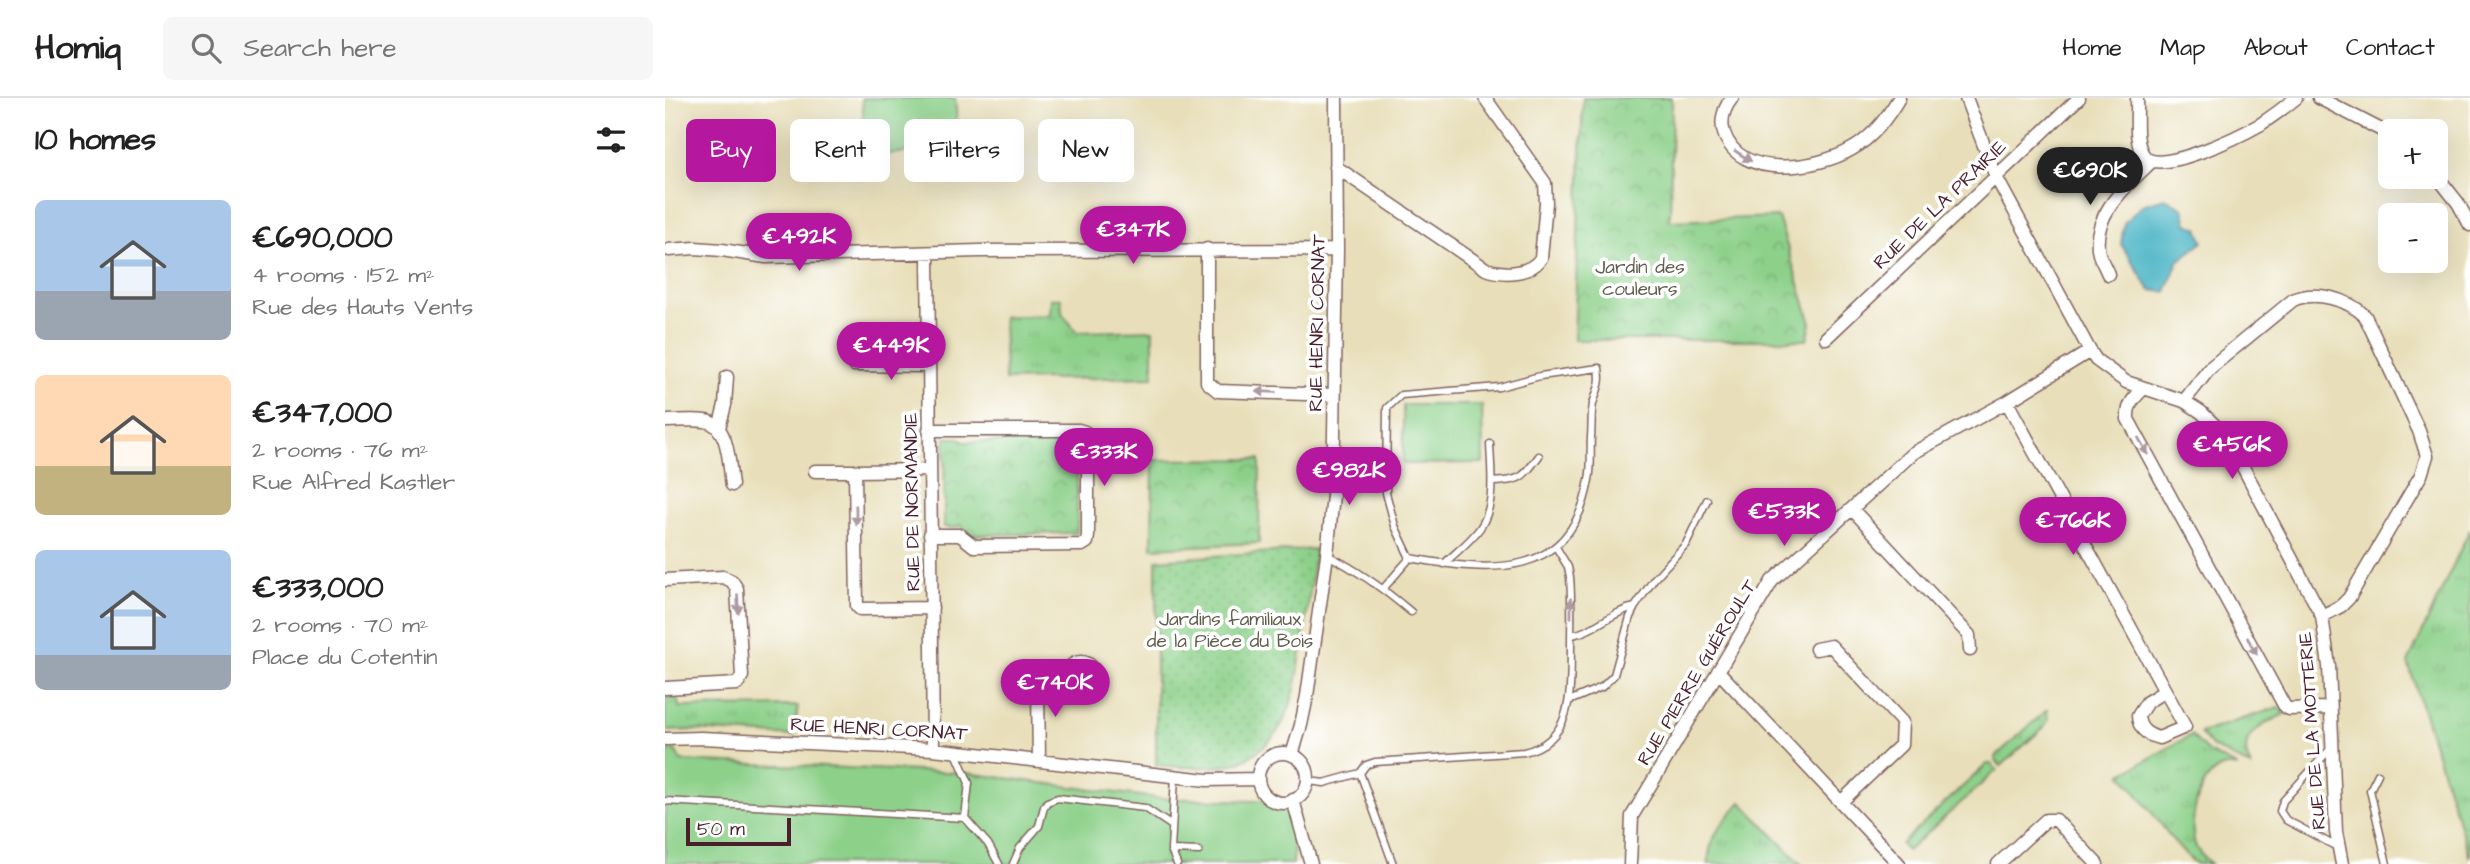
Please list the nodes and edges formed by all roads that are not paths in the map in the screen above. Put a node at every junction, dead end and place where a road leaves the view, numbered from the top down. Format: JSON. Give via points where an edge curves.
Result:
{"nodes":[{"id":1,"x":1336,"y":98,"type":"edge"},
{"id":2,"x":1485,"y":98,"type":"edge"},
{"id":3,"x":1732,"y":98,"type":"edge"},
{"id":4,"x":1899,"y":98,"type":"edge"},
{"id":5,"x":1966,"y":98,"type":"edge"},
{"id":6,"x":2079,"y":98,"type":"edge"},
{"id":7,"x":2137,"y":98,"type":"edge"},
{"id":8,"x":2296,"y":98,"type":"edge"},
{"id":9,"x":2319,"y":98,"type":"edge"},
{"id":10,"x":2378,"y":128,"type":"edge"},
{"id":11,"x":2151,"y":162,"type":"junction"},
{"id":12,"x":1336,"y":167,"type":"junction"},
{"id":13,"x":1996,"y":177,"type":"junction"},
{"id":14,"x":2447,"y":189,"type":"edge"},
{"id":15,"x":2470,"y":225,"type":"edge"},
{"id":16,"x":1207,"y":249,"type":"junction"},
{"id":17,"x":669,"y":250,"type":"dead end"},
{"id":18,"x":1337,"y":250,"type":"junction"},
{"id":19,"x":928,"y":254,"type":"junction"},
{"id":20,"x":2108,"y":274,"type":"dead end"},
{"id":21,"x":1826,"y":338,"type":"dead end"},
{"id":22,"x":2090,"y":351,"type":"junction"},
{"id":23,"x":854,"y":365,"type":"dead end"},
{"id":24,"x":928,"y":366,"type":"junction"},
{"id":25,"x":727,"y":377,"type":"dead end"},
{"id":26,"x":2144,"y":388,"type":"junction"},
{"id":27,"x":1334,"y":395,"type":"junction"},
{"id":28,"x":2183,"y":401,"type":"junction"},
{"id":29,"x":2007,"y":402,"type":"junction"},
{"id":30,"x":665,"y":421,"type":"edge"},
{"id":31,"x":719,"y":428,"type":"junction"},
{"id":32,"x":929,"y":430,"type":"junction"},
{"id":33,"x":1490,"y":444,"type":"dead end"},
{"id":34,"x":1539,"y":456,"type":"dead end"},
{"id":35,"x":929,"y":470,"type":"junction"},
{"id":36,"x":815,"y":471,"type":"dead end"},
{"id":37,"x":855,"y":471,"type":"junction"},
{"id":38,"x":1492,"y":482,"type":"junction"},
{"id":39,"x":732,"y":485,"type":"dead end"},
{"id":40,"x":1707,"y":499,"type":"dead end"},
{"id":41,"x":1852,"y":509,"type":"junction"},
{"id":42,"x":930,"y":536,"type":"junction"},
{"id":43,"x":1556,"y":547,"type":"junction"},
{"id":44,"x":1327,"y":555,"type":"junction"},
{"id":45,"x":1410,"y":558,"type":"junction"},
{"id":46,"x":1444,"y":564,"type":"junction"},
{"id":47,"x":665,"y":580,"type":"edge"},
{"id":48,"x":1384,"y":589,"type":"junction"},
{"id":49,"x":1635,"y":607,"type":"junction"},
{"id":50,"x":932,"y":608,"type":"junction"},
{"id":51,"x":1411,"y":612,"type":"dead end"},
{"id":52,"x":2322,"y":616,"type":"junction"},
{"id":53,"x":1571,"y":635,"type":"junction"},
{"id":54,"x":1816,"y":649,"type":"dead end"},
{"id":55,"x":1970,"y":650,"type":"dead end"},
{"id":56,"x":1718,"y":671,"type":"junction"},
{"id":57,"x":1067,"y":677,"type":"dead end"},
{"id":58,"x":665,"y":688,"type":"edge"},
{"id":59,"x":2165,"y":691,"type":"dead end"},
{"id":60,"x":1569,"y":701,"type":"junction"},
{"id":61,"x":2330,"y":708,"type":"junction"},
{"id":62,"x":665,"y":739,"type":"edge"},
{"id":63,"x":2332,"y":748,"type":"junction"},
{"id":64,"x":933,"y":749,"type":"junction"},
{"id":65,"x":955,"y":751,"type":"junction"},
{"id":66,"x":1292,"y":755,"type":"junction"},
{"id":67,"x":1039,"y":760,"type":"junction"},
{"id":68,"x":1360,"y":773,"type":"junction"},
{"id":69,"x":2378,"y":774,"type":"dead end"},
{"id":70,"x":1175,"y":776,"type":"junction"},
{"id":71,"x":1258,"y":779,"type":"junction"},
{"id":72,"x":1309,"y":781,"type":"junction"},
{"id":73,"x":1293,"y":800,"type":"junction"},
{"id":74,"x":665,"y":801,"type":"edge"},
{"id":75,"x":1842,"y":801,"type":"junction"},
{"id":76,"x":965,"y":818,"type":"junction"},
{"id":77,"x":1172,"y":826,"type":"junction"},
{"id":78,"x":2339,"y":848,"type":"junction"},
{"id":79,"x":1171,"y":850,"type":"junction"},
{"id":80,"x":1199,"y":851,"type":"dead end"},
{"id":81,"x":999,"y":864,"type":"edge"},
{"id":82,"x":1013,"y":864,"type":"edge"},
{"id":83,"x":1177,"y":864,"type":"edge"},
{"id":84,"x":1311,"y":864,"type":"edge"},
{"id":85,"x":1393,"y":864,"type":"edge"},
{"id":86,"x":1630,"y":864,"type":"edge"},
{"id":87,"x":1899,"y":864,"type":"edge"},
{"id":88,"x":1998,"y":864,"type":"edge"},
{"id":89,"x":2097,"y":864,"type":"edge"},
{"id":90,"x":2342,"y":864,"type":"edge"},
{"id":91,"x":2387,"y":864,"type":"edge"}],
"edges":[{"from":1,"to":12,"type":"street","name":"RUE HENRI CORNAT"},
{"from":2,"to":12,"type":"street","via":[[1545,183],[1541,258],[1529,270],[1486,269]]},
{"from":3,"to":4,"type":"street","one_way":true,"via":[[1723,116],[1723,131],[1738,155],[1754,163],[1795,166],[1854,149],[1879,128]]},
{"from":5,"to":13,"type":"street","name":"RUE DE LA MOTTERIE"},
{"from":6,"to":13,"type":"street","name":"RUE DE LA PRAIRIE"},
{"from":7,"to":11,"type":"street","via":[[2139,140],[2143,155]]},
{"from":8,"to":11,"type":"street","via":[[2224,142],[2183,158]]},
{"from":9,"to":10,"type":"street"},
{"from":11,"to":20,"type":"street","via":[[2117,195],[2105,214],[2098,236]]},
{"from":12,"to":18,"type":"street","name":"RUE HENRI CORNAT"},
{"from":13,"to":21,"type":"street","name":"RUE DE LA PRAIRIE"},
{"from":13,"to":22,"type":"street","name":"RUE DE LA MOTTERIE"},
{"from":14,"to":15,"type":"street"},
{"from":16,"to":18,"type":"street"},
{"from":16,"to":19,"type":"street"},
{"from":27,"to":16,"type":"street","one_way":true,"via":[[1212,388],[1207,382]]},
{"from":17,"to":19,"type":"street","via":[[695,248],[766,257]]},
{"from":18,"to":27,"type":"street","name":"RUE HENRI CORNAT"},
{"from":19,"to":24,"type":"street","name":"RUE DE NORMANDIE"},
{"from":22,"to":26,"type":"street","name":"RUE DE LA MOTTERIE","via":[[2126,382]]},
{"from":22,"to":29,"type":"street","name":"RUE PIERRE GUÉROULT"},
{"from":23,"to":24,"type":"street"},
{"from":24,"to":32,"type":"street","name":"RUE DE NORMANDIE"},
{"from":25,"to":31,"type":"street"},
{"from":26,"to":28,"type":"street","name":"RUE DE LA MOTTERIE"},
{"from":26,"to":61,"type":"street","one_way":true,"via":[[2127,409],[2128,419],[2285,707]]},
{"from":27,"to":44,"type":"street","name":"RUE HENRI CORNAT"},
{"from":28,"to":52,"type":"street","name":"RUE DE LA MOTTERIE","via":[[2227,437]]},
{"from":28,"to":52,"type":"street","via":[[2210,369],[2301,296],[2344,302],[2365,316],[2427,456],[2421,475],[2349,598]]},
{"from":29,"to":41,"type":"street","name":"RUE PIERRE GUÉROULT","via":[[1913,453]]},
{"from":29,"to":59,"type":"street"},
{"from":30,"to":31,"type":"street","via":[[707,421]]},
{"from":31,"to":39,"type":"street"},
{"from":32,"to":35,"type":"street","name":"RUE DE NORMANDIE"},
{"from":32,"to":42,"type":"street","via":[[1079,430],[1088,438],[1088,536],[1082,545],[974,546],[960,535]]},
{"from":33,"to":38,"type":"lane"},
{"from":34,"to":38,"type":"lane","via":[[1517,480]]},
{"from":35,"to":37,"type":"street"},
{"from":35,"to":42,"type":"street","name":"RUE DE NORMANDIE"},
{"from":36,"to":37,"type":"street"},
{"from":37,"to":50,"type":"street","one_way":true,"via":[[857,606]]},
{"from":38,"to":46,"type":"lane","via":[[1482,525]]},
{"from":40,"to":49,"type":"lane","via":[[1686,544]]},
{"from":41,"to":55,"type":"street","via":[[1969,635]]},
{"from":41,"to":56,"type":"street","name":"RUE PIERRE GUÉROULT","via":[[1772,581]]},
{"from":42,"to":50,"type":"street","name":"RUE DE NORMANDIE"},
{"from":43,"to":45,"type":"lane","via":[[1577,521],[1587,490],[1599,368],[1499,387],[1401,395],[1387,408],[1386,493]]},
{"from":43,"to":46,"type":"lane","via":[[1508,566]]},
{"from":53,"to":43,"type":"lane","one_way":true,"via":[[1570,577]]},
{"from":44,"to":48,"type":"lane"},
{"from":44,"to":66,"type":"street","name":"RUE HENRI CORNAT","via":[[1305,709]]},
{"from":45,"to":46,"type":"lane"},
{"from":45,"to":48,"type":"lane"},
{"from":47,"to":58,"type":"street","one_way":true,"via":[[723,577],[732,581],[737,589],[742,676],[737,684]]},
{"from":48,"to":51,"type":"lane"},
{"from":49,"to":53,"type":"lane"},
{"from":49,"to":60,"type":"lane","via":[[1614,676],[1602,687]]},
{"from":50,"to":64,"type":"street","name":"RUE DE NORMANDIE"},
{"from":52,"to":61,"type":"street","name":"RUE DE LA MOTTERIE"},
{"from":53,"to":60,"type":"lane"},
{"from":54,"to":75,"type":"street","via":[[1831,646],[1902,722],[1902,745]]},
{"from":56,"to":75,"type":"street"},
{"from":56,"to":86,"type":"street","name":"RUE PIERRE GUÉROULT","via":[[1632,816]]},
{"from":57,"to":67,"type":"street","via":[[1038,689]]},
{"from":60,"to":68,"type":"lane","via":[[1559,729],[1532,750],[1375,762]]},
{"from":61,"to":63,"type":"street","name":"RUE DE LA MOTTERIE"},
{"from":62,"to":64,"type":"street","name":"RUE HENRI CORNAT"},
{"from":63,"to":78,"type":"street","name":"RUE DE LA MOTTERIE"},
{"from":63,"to":78,"type":"lane","via":[[2283,801],[2280,811],[2286,820]]},
{"from":64,"to":65,"type":"street","name":"RUE HENRI CORNAT"},
{"from":65,"to":67,"type":"street","name":"RUE HENRI CORNAT"},
{"from":65,"to":76,"type":"lane","via":[[969,783]]},
{"from":66,"to":71,"type":"street","via":[[1268,757]]},
{"from":66,"to":72,"type":"street","via":[[1307,769]]},
{"from":67,"to":70,"type":"street","name":"RUE HENRI CORNAT"},
{"from":68,"to":72,"type":"lane","via":[[1324,783]]},
{"from":68,"to":85,"type":"lane"},
{"from":69,"to":91,"type":"lane","via":[[2370,790]]},
{"from":70,"to":71,"type":"street","name":"RUE HENRI CORNAT"},
{"from":70,"to":77,"type":"lane"},
{"from":71,"to":73,"type":"street","via":[[1259,789],[1268,799],[1278,804]]},
{"from":72,"to":73,"type":"street","via":[[1304,793]]},
{"from":73,"to":84,"type":"street"},
{"from":74,"to":76,"type":"lane"},
{"from":75,"to":87,"type":"street"},
{"from":76,"to":81,"type":"lane"},
{"from":77,"to":79,"type":"lane"},
{"from":77,"to":82,"type":"lane","via":[[1145,808],[1058,798],[1047,802],[1039,826]]},
{"from":78,"to":90,"type":"street","name":"RUE DE LA MOTTERIE"},
{"from":79,"to":80,"type":"lane"},
{"from":79,"to":83,"type":"lane"},
{"from":88,"to":89,"type":"street","via":[[2046,820],[2056,820]]}]}
